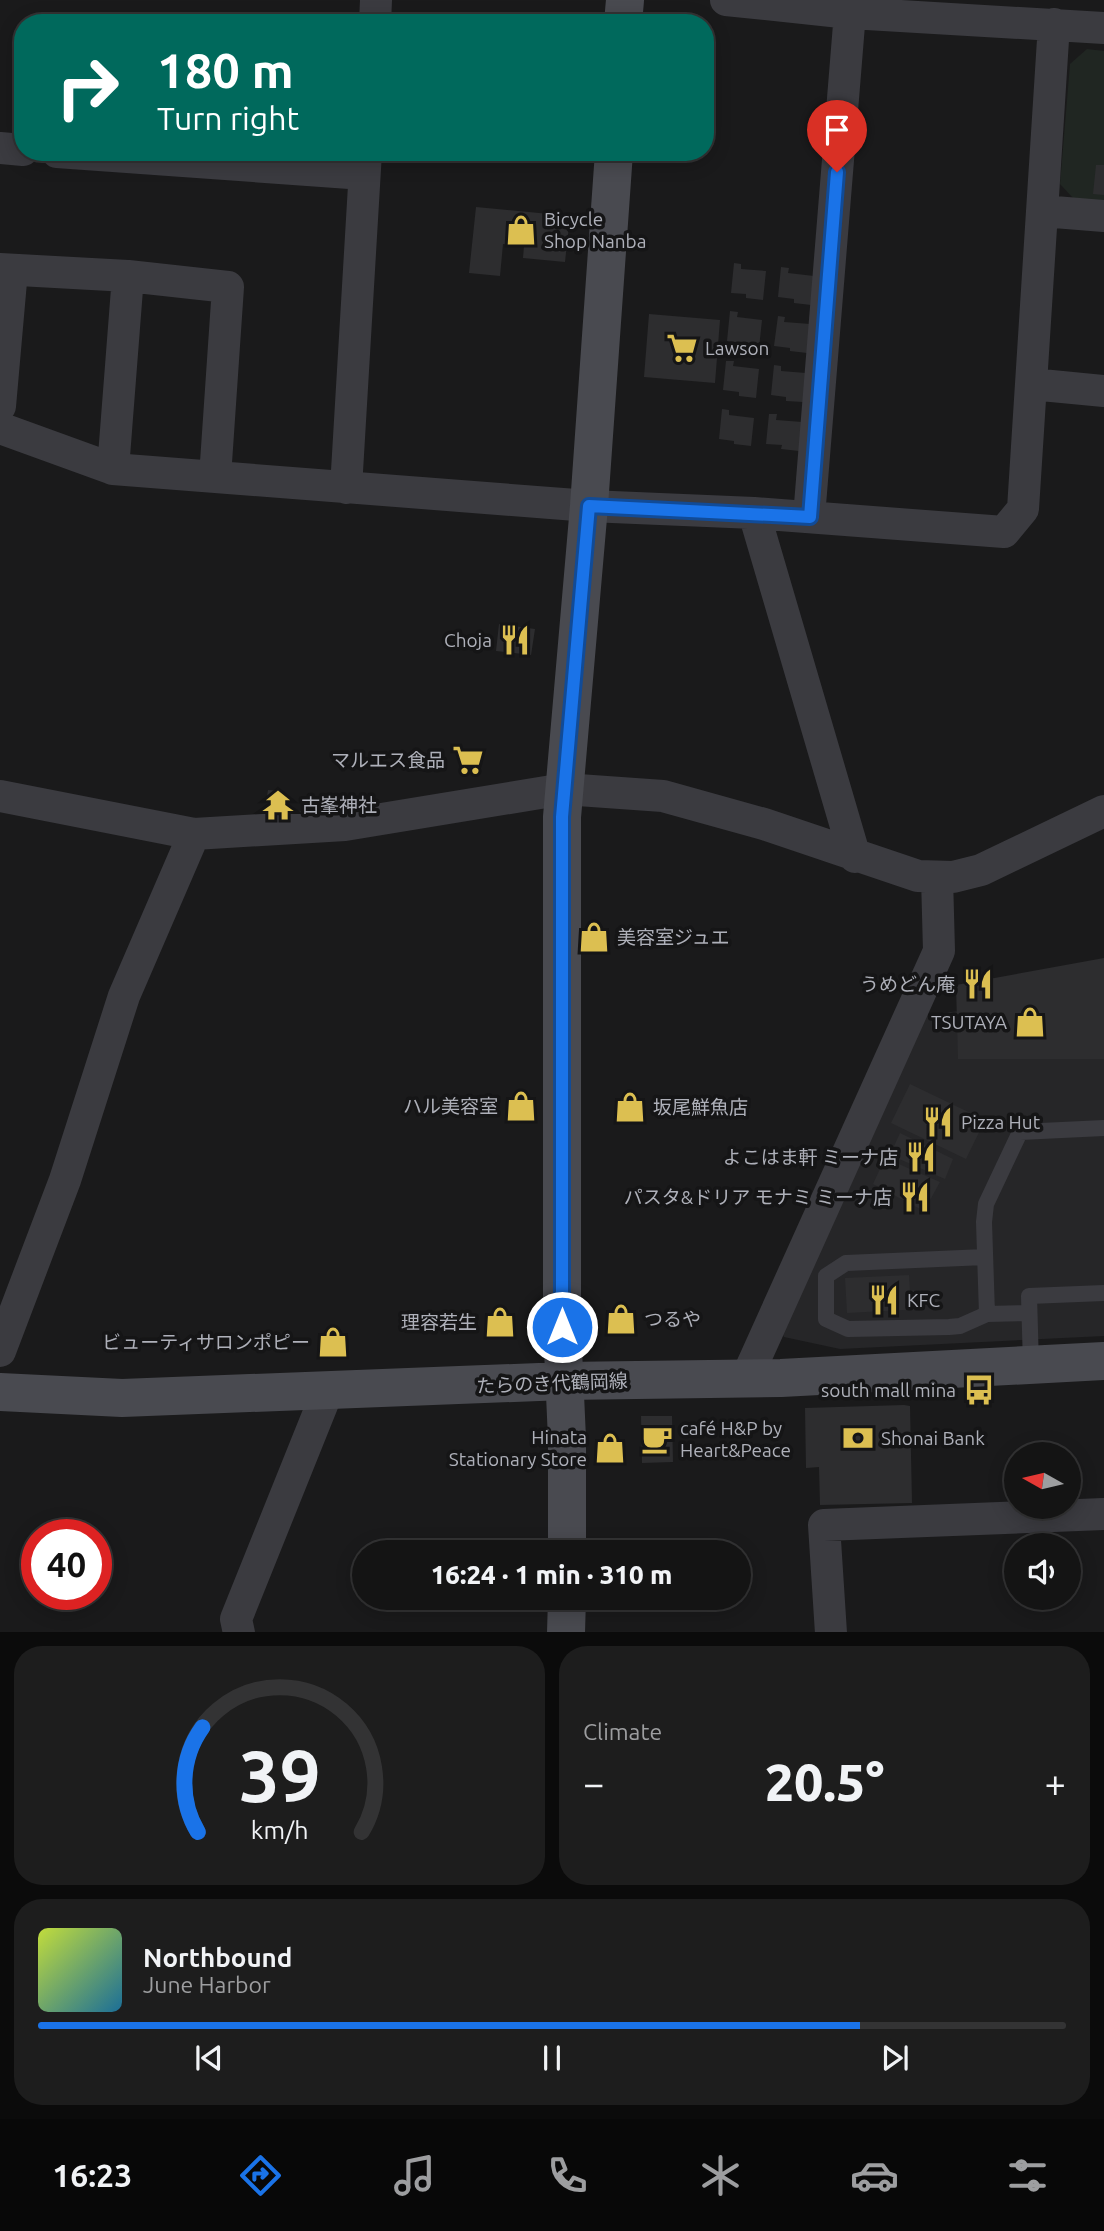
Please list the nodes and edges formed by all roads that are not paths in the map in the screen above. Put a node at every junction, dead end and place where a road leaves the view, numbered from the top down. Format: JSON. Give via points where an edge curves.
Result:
{"nodes":[{"id":1,"x":726,"y":0,"type":"edge"},
{"id":2,"x":850,"y":6,"type":"edge"},
{"id":3,"x":1054,"y":24,"type":"junction"},
{"id":4,"x":1104,"y":28,"type":"edge"},
{"id":5,"x":309,"y":161,"type":"edge"},
{"id":6,"x":613,"y":161,"type":"edge"},
{"id":7,"x":365,"y":163,"type":"edge"},
{"id":8,"x":1042,"y":211,"type":"junction"},
{"id":9,"x":1104,"y":216,"type":"edge"},
{"id":10,"x":6,"y":269,"type":"edge"},
{"id":11,"x":128,"y":276,"type":"junction"},
{"id":12,"x":1031,"y":384,"type":"junction"},
{"id":13,"x":1104,"y":391,"type":"edge"},
{"id":14,"x":0,"y":396,"type":"edge"},
{"id":15,"x":0,"y":428,"type":"edge"},
{"id":16,"x":113,"y":469,"type":"junction"},
{"id":17,"x":215,"y":477,"type":"junction"},
{"id":18,"x":346,"y":488,"type":"junction"},
{"id":19,"x":589,"y":506,"type":"junction"},
{"id":20,"x":754,"y":513,"type":"junction"},
{"id":21,"x":810,"y":517,"type":"junction"},
{"id":22,"x":564,"y":789,"type":"junction"},
{"id":23,"x":0,"y":796,"type":"edge"},
{"id":24,"x":1104,"y":811,"type":"edge"},
{"id":25,"x":194,"y":834,"type":"junction"},
{"id":26,"x":855,"y":856,"type":"junction"},
{"id":27,"x":937,"y":877,"type":"junction"},
{"id":28,"x":1104,"y":1128,"type":"edge"},
{"id":29,"x":985,"y":1257,"type":"junction"},
{"id":30,"x":1104,"y":1293,"type":"edge"},
{"id":31,"x":1030,"y":1312,"type":"junction"},
{"id":32,"x":987,"y":1314,"type":"junction"},
{"id":33,"x":0,"y":1351,"type":"edge"},
{"id":34,"x":1104,"y":1361,"type":"edge"},
{"id":35,"x":1031,"y":1364,"type":"junction"},
{"id":36,"x":746,"y":1379,"type":"junction"},
{"id":37,"x":564,"y":1381,"type":"junction"},
{"id":38,"x":328,"y":1390,"type":"junction"},
{"id":39,"x":0,"y":1392,"type":"edge"},
{"id":40,"x":1104,"y":1514,"type":"edge"},
{"id":41,"x":567,"y":1540,"type":"edge"},
{"id":42,"x":239,"y":1632,"type":"edge"},
{"id":43,"x":831,"y":1632,"type":"edge"}],
"edges":[{"from":1,"to":2,"type":"street"},
{"from":2,"to":3,"type":"street"},
{"from":2,"to":21,"type":"street"},
{"from":3,"to":4,"type":"street"},
{"from":3,"to":8,"type":"street"},
{"from":5,"to":7,"type":"street"},
{"from":6,"to":19,"type":"street"},
{"from":7,"to":18,"type":"street"},
{"from":8,"to":9,"type":"street"},
{"from":8,"to":12,"type":"street"},
{"from":10,"to":11,"type":"street"},
{"from":10,"to":14,"type":"street"},
{"from":11,"to":16,"type":"street"},
{"from":11,"to":17,"type":"street","via":[[228,287]]},
{"from":12,"to":13,"type":"street"},
{"from":12,"to":21,"type":"street","via":[[1023,509],[1004,532]]},
{"from":15,"to":16,"type":"street"},
{"from":16,"to":17,"type":"street"},
{"from":17,"to":18,"type":"street"},
{"from":18,"to":19,"type":"street"},
{"from":19,"to":20,"type":"street"},
{"from":19,"to":22,"type":"street"},
{"from":20,"to":21,"type":"street"},
{"from":20,"to":26,"type":"street"},
{"from":22,"to":25,"type":"street","via":[[345,825]]},
{"from":22,"to":26,"type":"street","via":[[663,796]]},
{"from":22,"to":37,"type":"street"},
{"from":23,"to":25,"type":"street"},
{"from":24,"to":27,"type":"street","via":[[981,870]]},
{"from":25,"to":33,"type":"street","via":[[124,996],[65,1180]]},
{"from":26,"to":27,"type":"street","via":[[918,876]]},
{"from":27,"to":36,"type":"street","via":[[939,951]]},
{"from":28,"to":29,"type":"lane","via":[[1020,1132],[986,1204]]},
{"from":29,"to":32,"type":"lane"},
{"from":29,"to":32,"type":"lane","via":[[846,1264],[826,1276],[826,1320],[848,1329],[949,1327]]},
{"from":30,"to":31,"type":"lane","via":[[1029,1296]]},
{"from":31,"to":32,"type":"lane"},
{"from":31,"to":35,"type":"lane"},
{"from":34,"to":35,"type":"street","name":"たらのき代鶴岡線"},
{"from":35,"to":36,"type":"street","name":"たらのき代鶴岡線"},
{"from":36,"to":37,"type":"street","name":"たらのき代鶴岡線"},
{"from":37,"to":38,"type":"street","name":"たらのき代鶴岡線"},
{"from":37,"to":41,"type":"street"},
{"from":38,"to":39,"type":"street","name":"たらのき代鶴岡線","via":[[122,1398]]},
{"from":38,"to":42,"type":"street","via":[[236,1619]]},
{"from":40,"to":43,"type":"street","via":[[824,1525]]}]}
